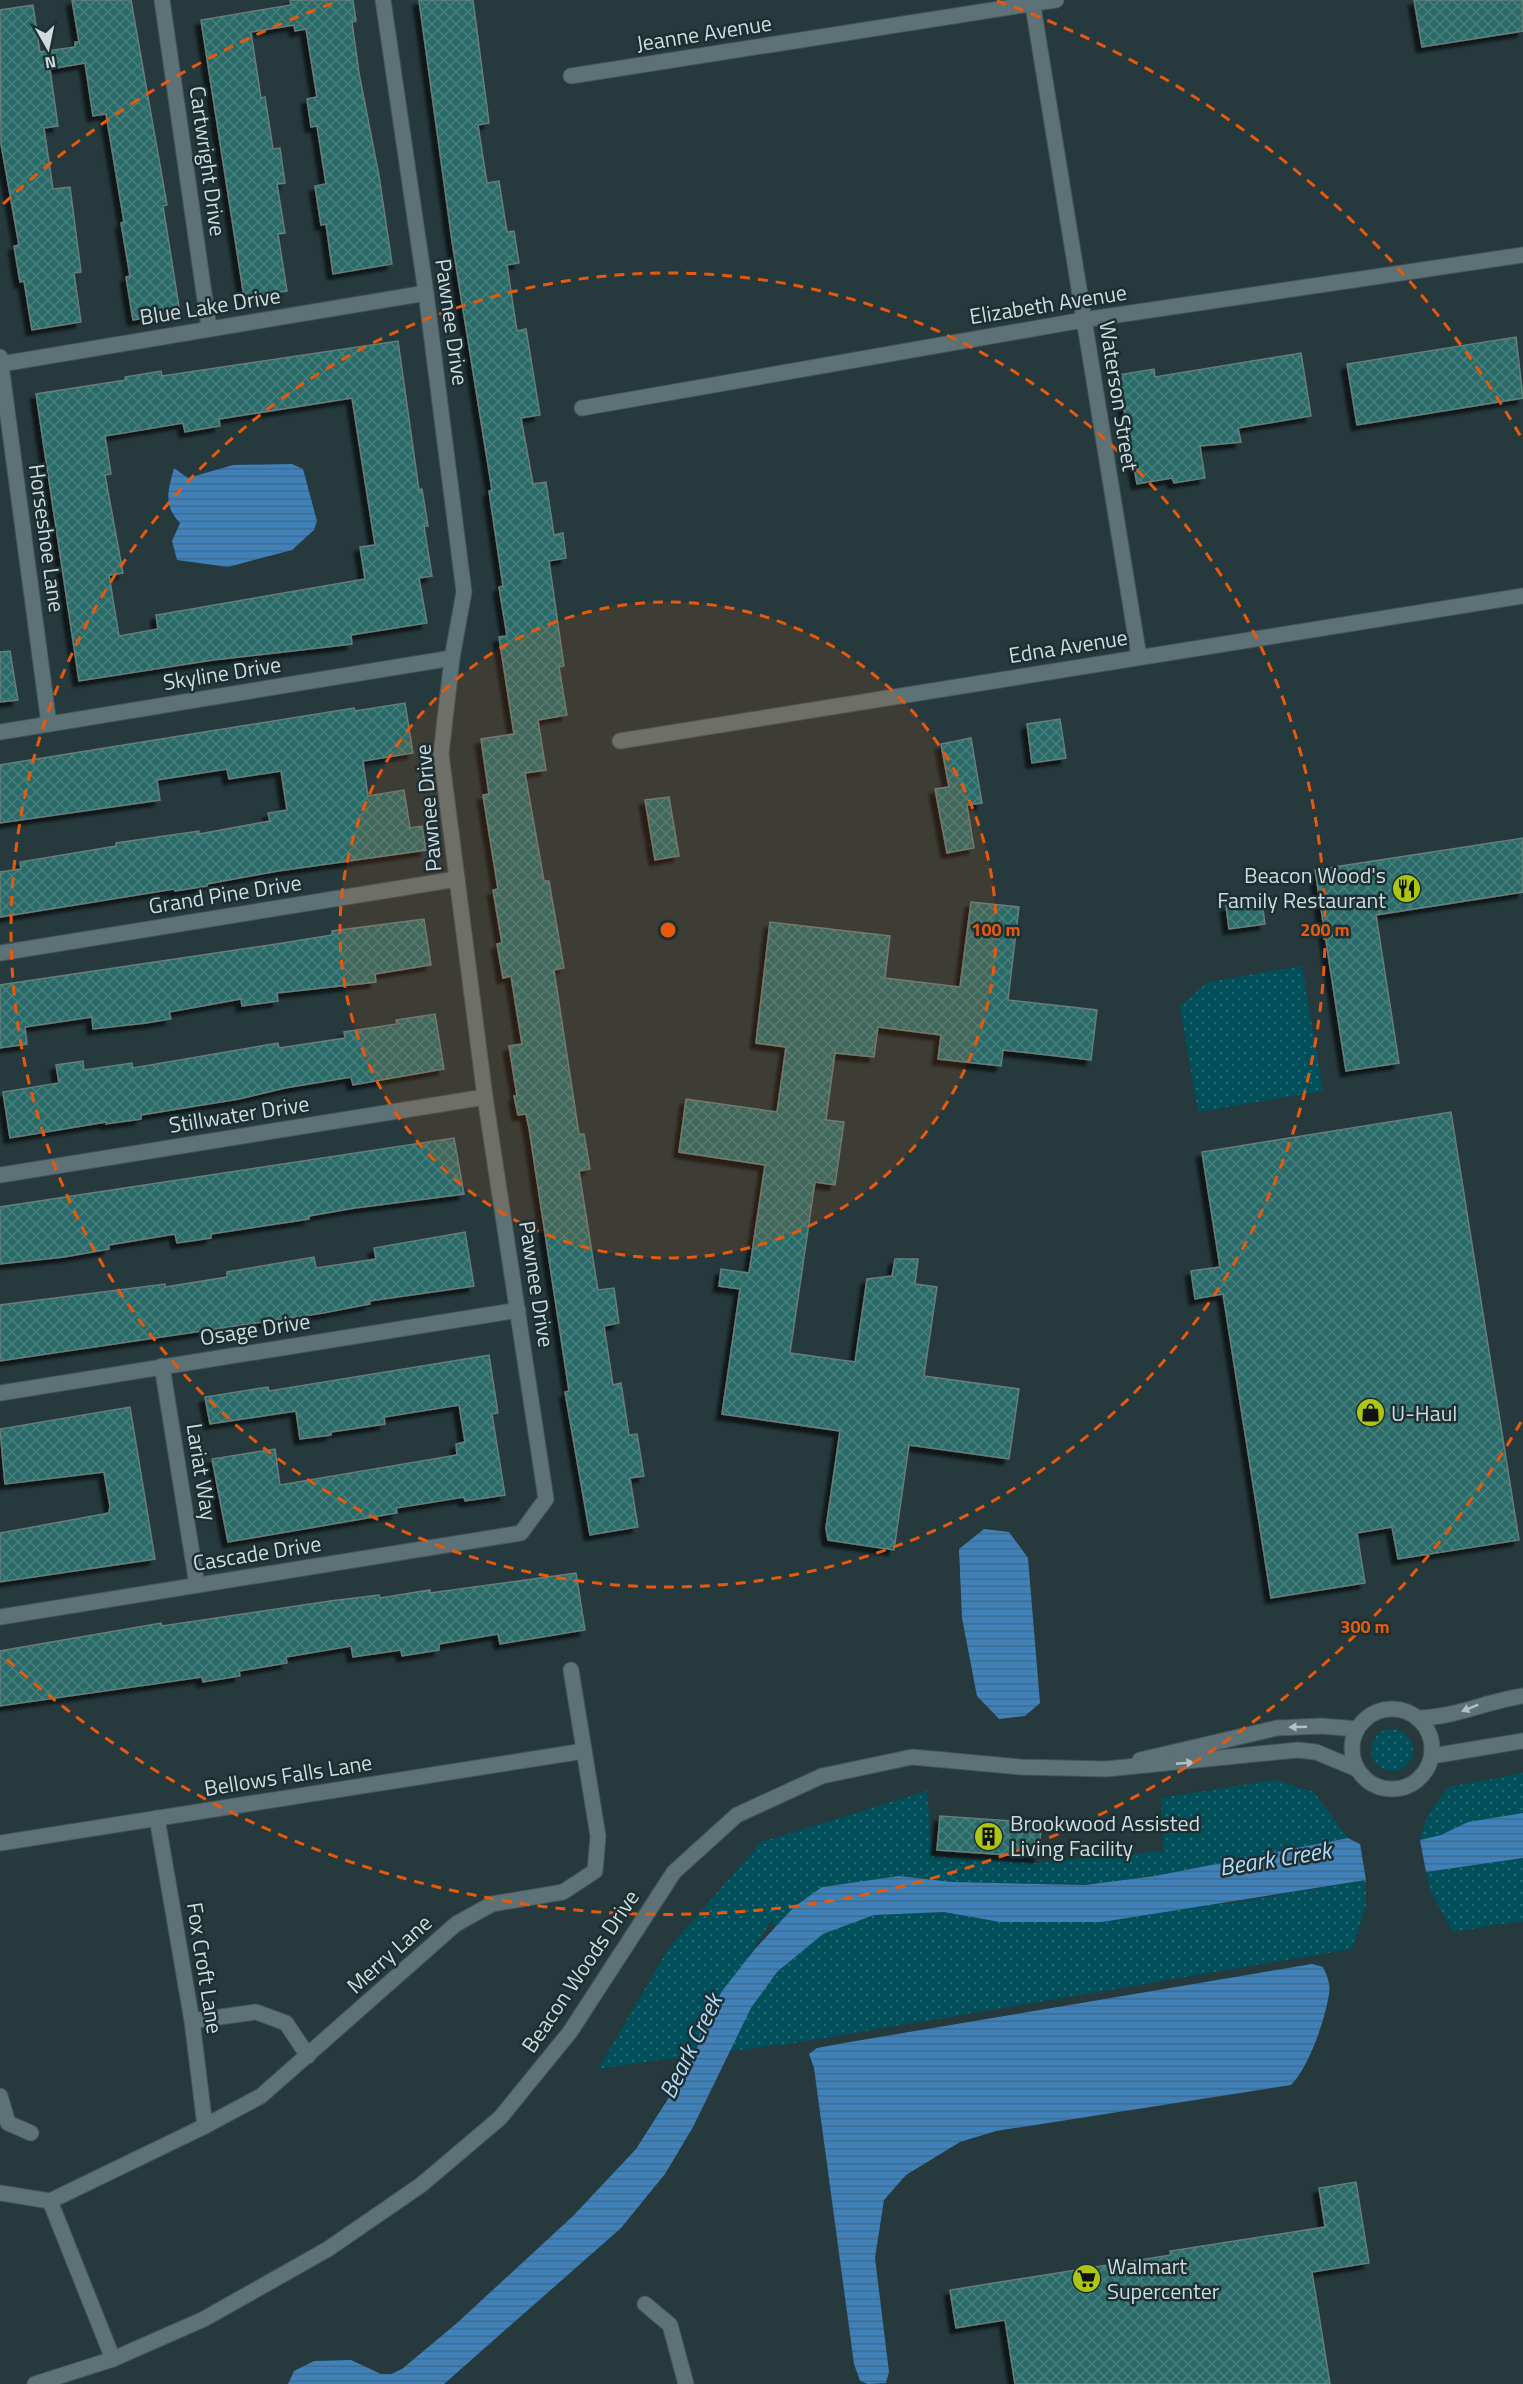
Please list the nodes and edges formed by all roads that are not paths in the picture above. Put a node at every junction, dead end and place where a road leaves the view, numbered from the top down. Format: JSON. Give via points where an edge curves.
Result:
{"nodes":[{"id":1,"x":162,"y":0,"type":"edge"},
{"id":2,"x":383,"y":0,"type":"edge"},
{"id":3,"x":1056,"y":0,"type":"edge"},
{"id":4,"x":1033,"y":2,"type":"edge"},
{"id":5,"x":572,"y":76,"type":"dead end"},
{"id":6,"x":1523,"y":255,"type":"edge"},
{"id":7,"x":426,"y":293,"type":"junction"},
{"id":8,"x":1083,"y":320,"type":"junction"},
{"id":9,"x":209,"y":328,"type":"junction"},
{"id":10,"x":1,"y":361,"type":"edge"},
{"id":11,"x":582,"y":408,"type":"dead end"},
{"id":12,"x":1523,"y":596,"type":"edge"},
{"id":13,"x":1138,"y":657,"type":"junction"},
{"id":14,"x":452,"y":658,"type":"junction"},
{"id":15,"x":49,"y":724,"type":"junction"},
{"id":16,"x":0,"y":732,"type":"edge"},
{"id":17,"x":620,"y":741,"type":"dead end"},
{"id":18,"x":457,"y":879,"type":"junction"},
{"id":19,"x":0,"y":953,"type":"edge"},
{"id":20,"x":485,"y":1096,"type":"junction"},
{"id":21,"x":0,"y":1175,"type":"edge"},
{"id":22,"x":518,"y":1310,"type":"junction"},
{"id":23,"x":162,"y":1366,"type":"junction"},
{"id":24,"x":0,"y":1393,"type":"edge"},
{"id":25,"x":521,"y":1533,"type":"joint"},
{"id":26,"x":197,"y":1586,"type":"junction"},
{"id":27,"x":0,"y":1617,"type":"edge"},
{"id":28,"x":571,"y":1670,"type":"dead end"},
{"id":29,"x":1523,"y":1696,"type":"edge"},
{"id":30,"x":1418,"y":1718,"type":"junction"},
{"id":31,"x":1357,"y":1729,"type":"junction"},
{"id":32,"x":1523,"y":1741,"type":"edge"},
{"id":33,"x":584,"y":1751,"type":"junction"},
{"id":34,"x":1432,"y":1756,"type":"junction"},
{"id":35,"x":1106,"y":1769,"type":"junction"},
{"id":36,"x":1357,"y":1769,"type":"junction"},
{"id":37,"x":157,"y":1818,"type":"junction"},
{"id":38,"x":0,"y":1843,"type":"edge"},
{"id":39,"x":192,"y":2021,"type":"junction"},
{"id":40,"x":308,"y":2056,"type":"junction"},
{"id":41,"x":0,"y":2096,"type":"edge"},
{"id":42,"x":206,"y":2126,"type":"junction"},
{"id":43,"x":31,"y":2133,"type":"dead end"},
{"id":44,"x":0,"y":2193,"type":"edge"},
{"id":45,"x":50,"y":2201,"type":"junction"},
{"id":46,"x":645,"y":2304,"type":"dead end"},
{"id":47,"x":112,"y":2359,"type":"junction"},
{"id":48,"x":35,"y":2384,"type":"edge"},
{"id":49,"x":686,"y":2384,"type":"edge"}],
"edges":[{"from":1,"to":9,"type":"street","name":"Cartwright Drive"},
{"from":2,"to":7,"type":"street","name":"Pawnee Drive"},
{"from":3,"to":4,"type":"street","name":"Jeanne Avenue"},
{"from":4,"to":5,"type":"street","name":"Jeanne Avenue"},
{"from":4,"to":8,"type":"street","name":"Waterson Street"},
{"from":6,"to":8,"type":"street","name":"Elizabeth Avenue"},
{"from":7,"to":9,"type":"street","name":"Blue Lake Drive"},
{"from":7,"to":14,"type":"street","name":"Pawnee Drive","via":[[464,592]]},
{"from":8,"to":11,"type":"street","name":"Elizabeth Avenue"},
{"from":8,"to":13,"type":"street","name":"Waterson Street"},
{"from":9,"to":10,"type":"street","name":"Blue Lake Drive"},
{"from":10,"to":15,"type":"street","name":"Horseshoe Lane"},
{"from":12,"to":13,"type":"street","name":"Edna Avenue"},
{"from":13,"to":17,"type":"street","name":"Edna Avenue"},
{"from":14,"to":15,"type":"street","name":"Skyline Drive"},
{"from":14,"to":18,"type":"street","name":"Pawnee Drive","via":[[441,754]]},
{"from":15,"to":16,"type":"street","name":"Skyline Drive"},
{"from":18,"to":19,"type":"street","name":"Grand Pine Drive"},
{"from":18,"to":20,"type":"street","name":"Pawnee Drive"},
{"from":20,"to":21,"type":"street","name":"Stillwater Drive"},
{"from":20,"to":22,"type":"street","name":"Pawnee Drive"},
{"from":22,"to":23,"type":"street","name":"Osage Drive"},
{"from":22,"to":25,"type":"street","name":"Pawnee Drive","via":[[546,1499]]},
{"from":23,"to":24,"type":"street","name":"Osage Drive"},
{"from":23,"to":26,"type":"street","name":"Lariat Way"},
{"from":25,"to":26,"type":"street","name":"Cascade Drive"},
{"from":26,"to":27,"type":"street","name":"Cascade Drive"},
{"from":28,"to":33,"type":"street","name":"Merry Lane"},
{"from":29,"to":30,"type":"street","one_way":true,"via":[[1436,1718]]},
{"from":30,"to":31,"type":"street","via":[[1387,1709],[1364,1719]]},
{"from":30,"to":34,"type":"street","via":[[1428,1731]]},
{"from":31,"to":35,"type":"street","name":"Beacon Woods Drive","one_way":true,"via":[[1277,1728]]},
{"from":31,"to":36,"type":"street","via":[[1351,1754]]},
{"from":32,"to":34,"type":"street"},
{"from":33,"to":37,"type":"street","name":"Bellows Falls Lane"},
{"from":33,"to":40,"type":"street","name":"Merry Lane","via":[[598,1836],[595,1871],[563,1892],[492,1904],[456,1924]]},
{"from":34,"to":36,"type":"street","name":"Beacon Woods Drive","via":[[1420,1778],[1401,1788],[1372,1784]]},
{"from":35,"to":36,"type":"street","name":"Beacon Woods Drive","one_way":true,"via":[[1298,1750],[1316,1752]]},
{"from":35,"to":47,"type":"street","name":"Beacon Woods Drive","via":[[1020,1767],[912,1757],[822,1776],[737,1815],[674,1872],[570,2032],[500,2118],[421,2186],[328,2249],[204,2319]]},
{"from":37,"to":38,"type":"street","name":"Bellows Falls Lane"},
{"from":37,"to":39,"type":"street","name":"Fox Croft Lane"},
{"from":39,"to":40,"type":"street","via":[[256,2012],[286,2023]]},
{"from":39,"to":42,"type":"street","name":"Fox Croft Lane"},
{"from":40,"to":42,"type":"street","name":"Merry Lane","via":[[261,2096]]},
{"from":41,"to":43,"type":"street","via":[[8,2123]]},
{"from":42,"to":45,"type":"street","name":"Merry Lane"},
{"from":44,"to":45,"type":"street"},
{"from":45,"to":47,"type":"street"},
{"from":46,"to":49,"type":"street","via":[[670,2325]]},
{"from":47,"to":48,"type":"street","name":"Beacon Woods Drive"}]}
